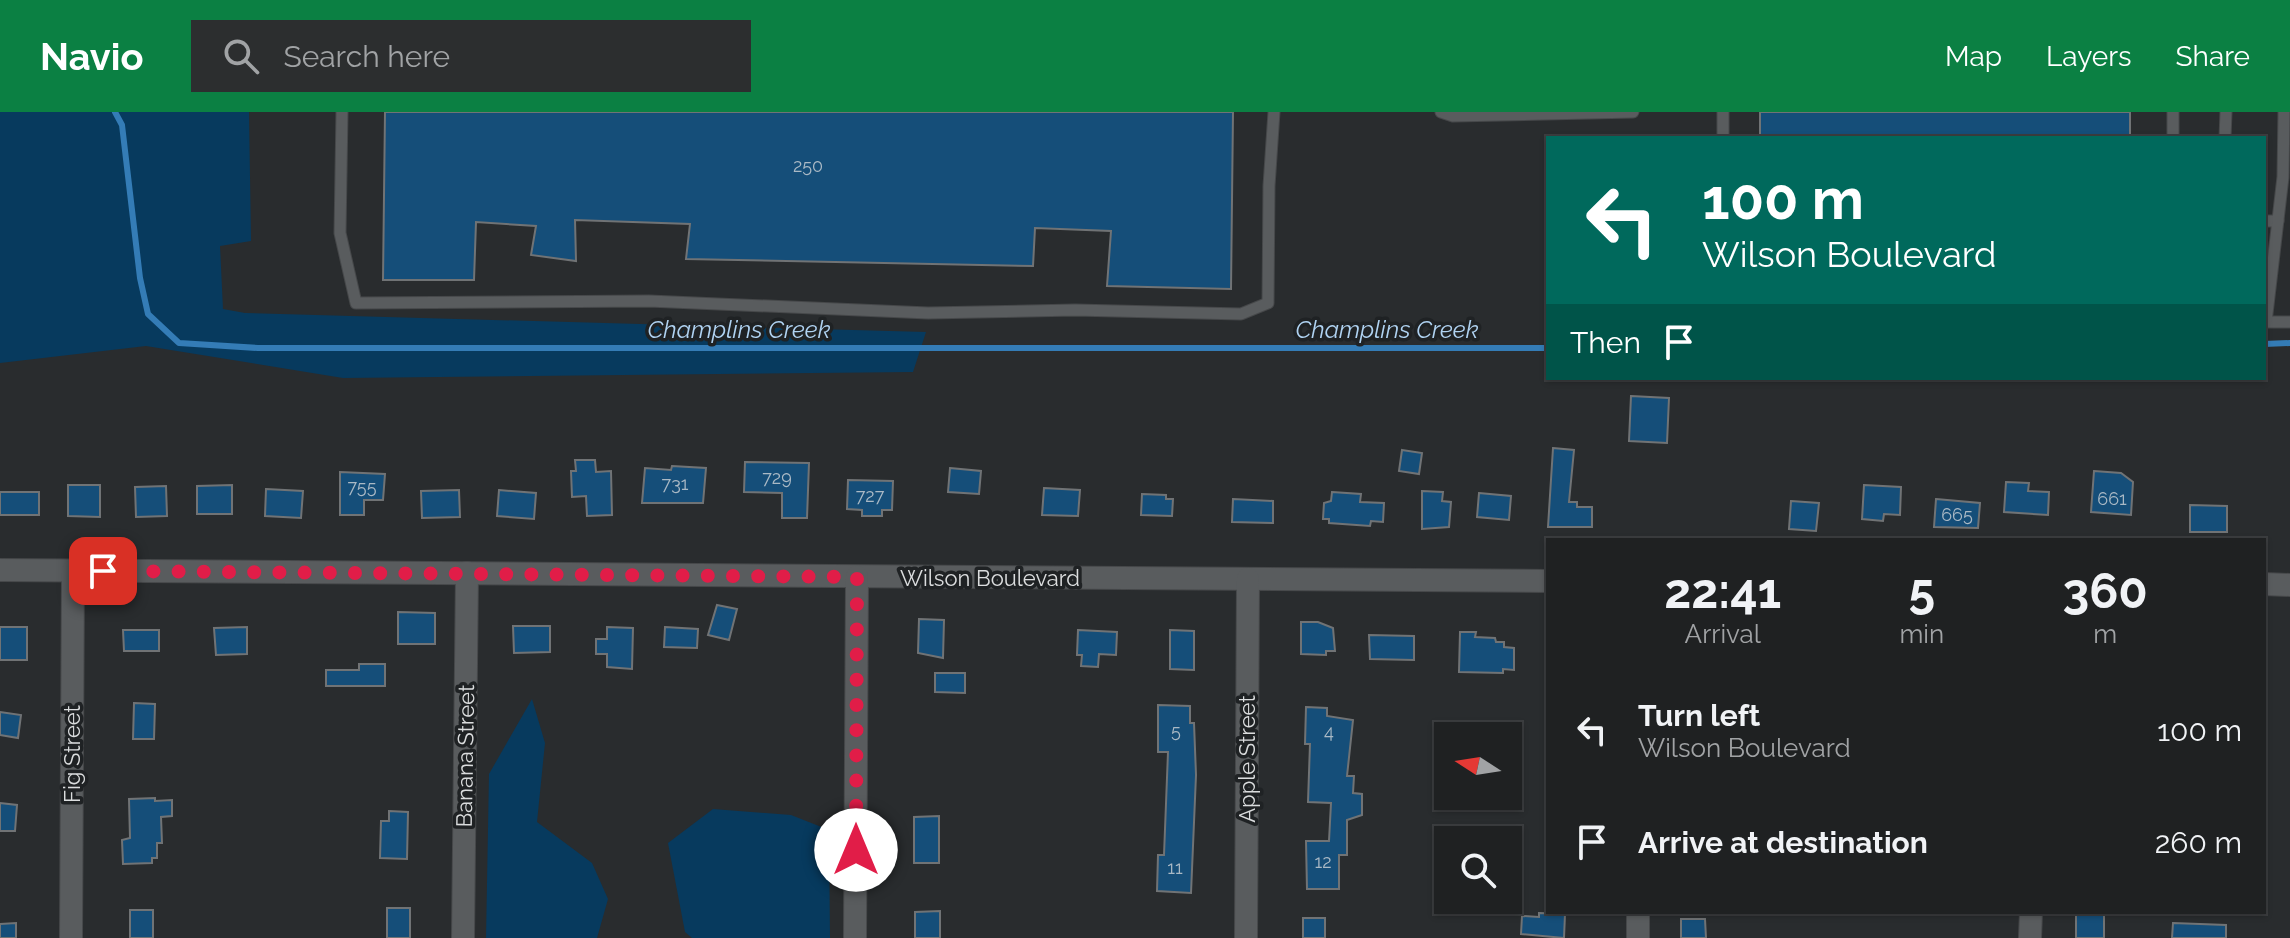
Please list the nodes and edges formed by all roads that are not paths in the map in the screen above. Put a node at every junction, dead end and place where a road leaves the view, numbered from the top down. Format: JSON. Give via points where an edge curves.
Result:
{"nodes":[{"id":1,"x":342,"y":112,"type":"edge"},
{"id":2,"x":1274,"y":112,"type":"edge"},
{"id":3,"x":1441,"y":112,"type":"edge"},
{"id":4,"x":1633,"y":112,"type":"edge"},
{"id":5,"x":1723,"y":112,"type":"edge"},
{"id":6,"x":2173,"y":112,"type":"edge"},
{"id":7,"x":2226,"y":112,"type":"edge"},
{"id":8,"x":2284,"y":112,"type":"edge"},
{"id":9,"x":1723,"y":136,"type":"edge"},
{"id":10,"x":2173,"y":136,"type":"edge"},
{"id":11,"x":2225,"y":136,"type":"edge"},
{"id":12,"x":2266,"y":221,"type":"edge"},
{"id":13,"x":2278,"y":221,"type":"junction"},
{"id":14,"x":2266,"y":314,"type":"edge"},
{"id":15,"x":2266,"y":322,"type":"edge"},
{"id":16,"x":2290,"y":322,"type":"edge"},
{"id":17,"x":0,"y":570,"type":"edge"},
{"id":18,"x":73,"y":571,"type":"junction"},
{"id":19,"x":467,"y":573,"type":"junction"},
{"id":20,"x":857,"y":577,"type":"junction"},
{"id":21,"x":1248,"y":579,"type":"junction"},
{"id":22,"x":1546,"y":581,"type":"edge"},
{"id":23,"x":2266,"y":584,"type":"edge"},
{"id":24,"x":2290,"y":585,"type":"edge"},
{"id":25,"x":1638,"y":914,"type":"edge"},
{"id":26,"x":2031,"y":914,"type":"edge"},
{"id":27,"x":71,"y":938,"type":"edge"},
{"id":28,"x":463,"y":938,"type":"edge"},
{"id":29,"x":855,"y":938,"type":"edge"},
{"id":30,"x":1246,"y":938,"type":"edge"},
{"id":31,"x":1638,"y":938,"type":"edge"},
{"id":32,"x":2030,"y":938,"type":"edge"}],
"edges":[{"from":1,"to":2,"type":"lane","via":[[340,233],[356,303],[649,301],[928,313],[1241,314],[1268,303]]},
{"from":3,"to":4,"type":"lane"},
{"from":5,"to":9,"type":"lane"},
{"from":6,"to":10,"type":"lane"},
{"from":7,"to":11,"type":"lane"},
{"from":8,"to":13,"type":"lane"},
{"from":12,"to":13,"type":"lane"},
{"from":13,"to":14,"type":"lane"},
{"from":15,"to":16,"type":"lane"},
{"from":17,"to":18,"type":"street","name":"Wilson Boulevard"},
{"from":18,"to":19,"type":"street","name":"Wilson Boulevard"},
{"from":18,"to":27,"type":"street","name":"Fig Street"},
{"from":19,"to":20,"type":"street","name":"Wilson Boulevard"},
{"from":19,"to":28,"type":"street","name":"Banana Street"},
{"from":20,"to":21,"type":"street","name":"Wilson Boulevard"},
{"from":20,"to":29,"type":"street"},
{"from":21,"to":22,"type":"street","name":"Wilson Boulevard"},
{"from":21,"to":30,"type":"street","name":"Apple Street"},
{"from":23,"to":24,"type":"street"},
{"from":25,"to":31,"type":"street"},
{"from":26,"to":32,"type":"street"}]}
